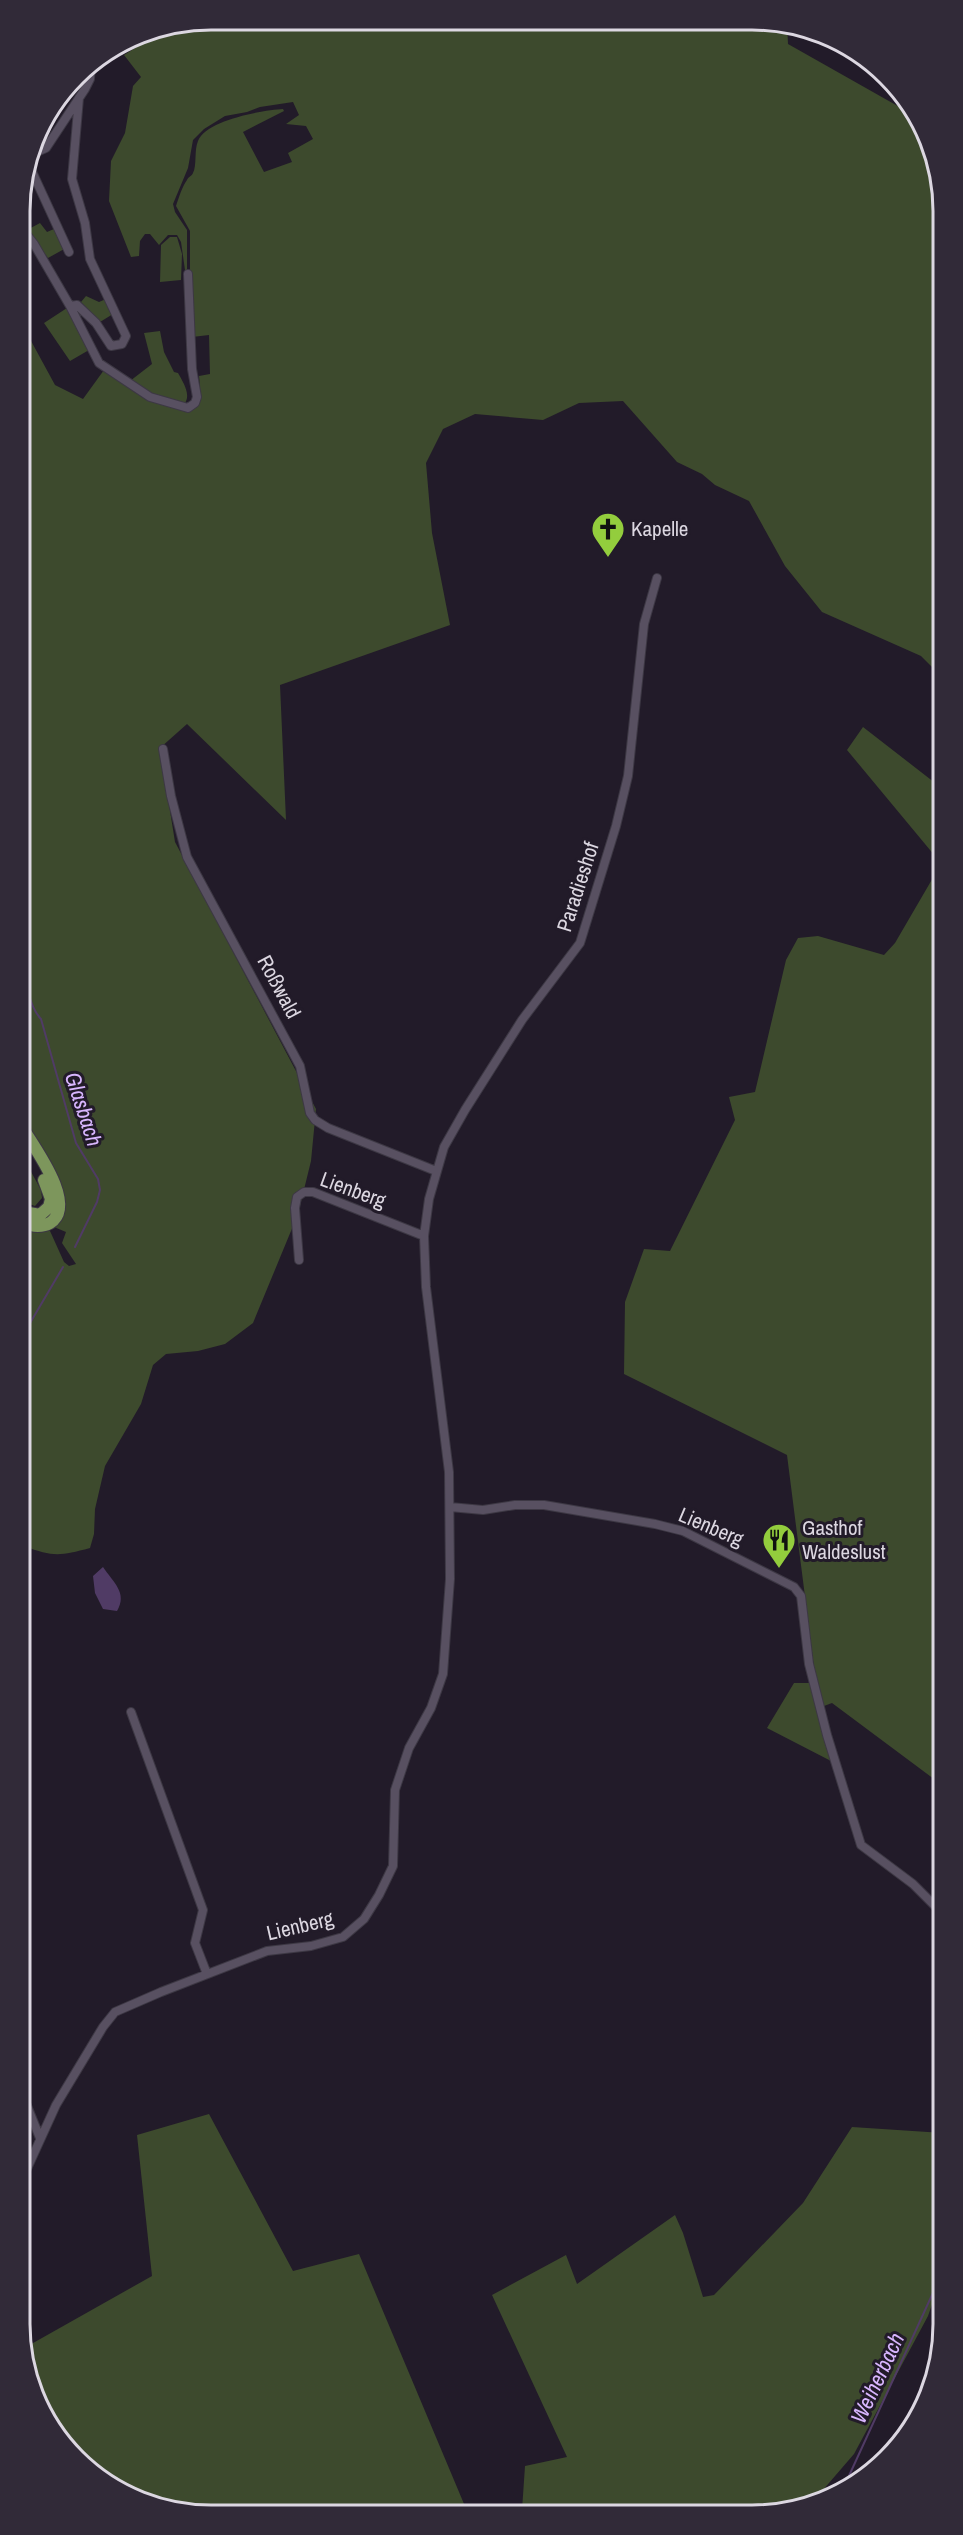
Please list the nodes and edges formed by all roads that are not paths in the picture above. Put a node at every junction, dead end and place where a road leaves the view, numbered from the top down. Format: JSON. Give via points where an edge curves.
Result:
{"nodes":[{"id":1,"x":90,"y":77,"type":"edge"},
{"id":2,"x":79,"y":98,"type":"junction"},
{"id":3,"x":41,"y":150,"type":"edge"},
{"id":4,"x":34,"y":176,"type":"edge"},
{"id":5,"x":30,"y":240,"type":"edge"},
{"id":6,"x":69,"y":252,"type":"dead end"},
{"id":7,"x":188,"y":274,"type":"dead end"},
{"id":8,"x":70,"y":306,"type":"junction"},
{"id":9,"x":657,"y":578,"type":"dead end"},
{"id":10,"x":163,"y":749,"type":"dead end"},
{"id":11,"x":30,"y":1141,"type":"edge"},
{"id":12,"x":30,"y":1156,"type":"edge"},
{"id":13,"x":436,"y":1171,"type":"junction"},
{"id":14,"x":30,"y":1214,"type":"edge"},
{"id":15,"x":30,"y":1225,"type":"edge"},
{"id":16,"x":424,"y":1236,"type":"junction"},
{"id":17,"x":299,"y":1260,"type":"dead end"},
{"id":18,"x":450,"y":1507,"type":"junction"},
{"id":19,"x":131,"y":1712,"type":"dead end"},
{"id":20,"x":933,"y":1903,"type":"edge"},
{"id":21,"x":207,"y":1974,"type":"junction"},
{"id":22,"x":30,"y":2113,"type":"edge"},
{"id":23,"x":40,"y":2138,"type":"junction"},
{"id":24,"x":30,"y":2161,"type":"edge"}],
"edges":[{"from":1,"to":2,"type":"street"},
{"from":2,"to":3,"type":"street"},
{"from":2,"to":8,"type":"street","via":[[72,179],[85,222],[90,259],[125,340],[118,346],[111,345],[86,312],[77,304]]},
{"from":4,"to":6,"type":"street"},
{"from":5,"to":8,"type":"street"},
{"from":7,"to":8,"type":"street","via":[[197,397],[188,408],[150,397],[99,363]]},
{"from":9,"to":13,"type":"street","name":"Paradieshof","via":[[644,624],[628,776],[580,943],[504,1045],[444,1147]]},
{"from":10,"to":13,"type":"street","name":"Roßwald","via":[[187,857],[300,1066],[310,1113],[328,1128]]},
{"from":11,"to":15,"type":"main road","via":[[52,1178],[60,1202],[58,1214],[50,1223]]},
{"from":12,"to":14,"type":"main road","via":[[51,1199],[43,1214]]},
{"from":13,"to":16,"type":"street","name":"Lienberg"},
{"from":16,"to":17,"type":"street","name":"Lienberg","via":[[313,1192],[304,1192],[297,1197],[295,1208]]},
{"from":16,"to":18,"type":"street","name":"Lienberg"},
{"from":18,"to":20,"type":"street","name":"Lienberg","via":[[483,1510],[544,1505],[655,1524],[683,1531],[794,1587],[801,1596],[809,1664],[824,1725],[861,1845]]},
{"from":18,"to":21,"type":"street","name":"Lienberg","via":[[450,1580],[443,1674],[394,1790],[393,1866],[383,1888],[364,1919],[343,1937],[311,1946],[267,1951]]},
{"from":19,"to":21,"type":"street","via":[[203,1910],[195,1943]]},
{"from":21,"to":23,"type":"street","name":"Lienberg","via":[[115,2012],[91,2046]]},
{"from":22,"to":23,"type":"street"},
{"from":23,"to":24,"type":"street","name":"Lienberg"}]}
